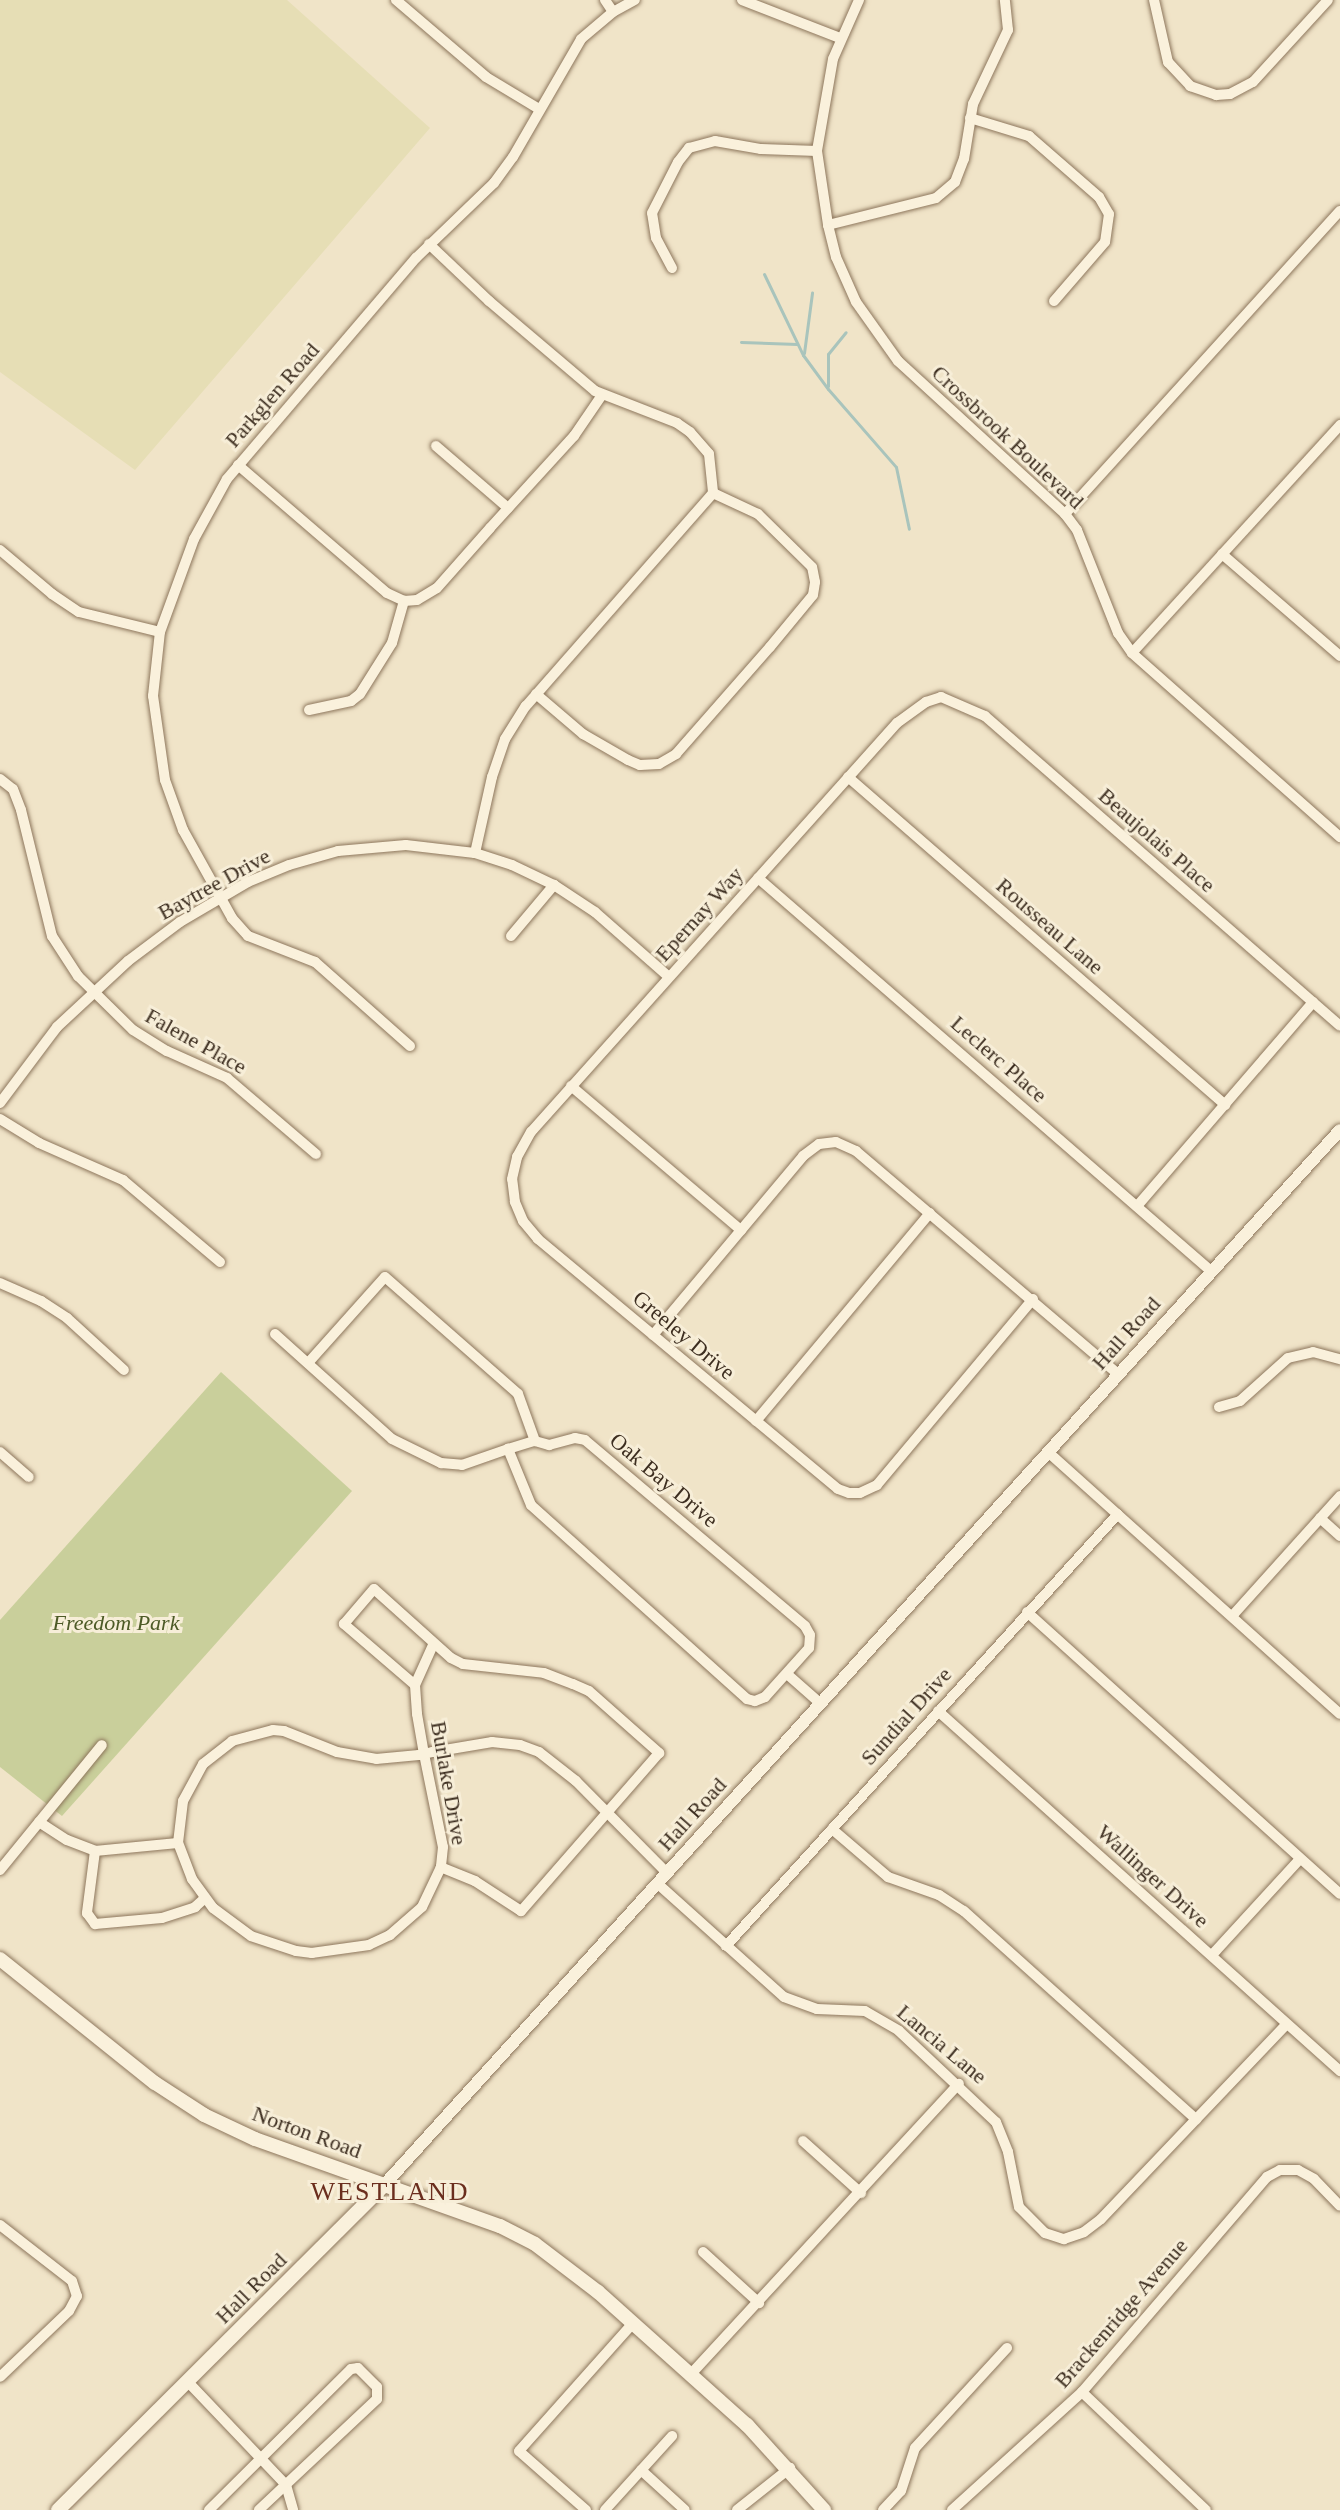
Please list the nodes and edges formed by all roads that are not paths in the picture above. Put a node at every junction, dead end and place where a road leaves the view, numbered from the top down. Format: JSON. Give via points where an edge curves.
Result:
{"nodes":[{"id":1,"x":396,"y":0,"type":"edge"},
{"id":2,"x":605,"y":0,"type":"edge"},
{"id":3,"x":635,"y":0,"type":"edge"},
{"id":4,"x":742,"y":0,"type":"edge"},
{"id":5,"x":859,"y":0,"type":"edge"},
{"id":6,"x":1005,"y":0,"type":"edge"},
{"id":7,"x":1154,"y":0,"type":"edge"},
{"id":8,"x":1328,"y":0,"type":"edge"},
{"id":9,"x":613,"y":12,"type":"junction"},
{"id":10,"x":840,"y":38,"type":"junction"},
{"id":11,"x":539,"y":109,"type":"junction"},
{"id":12,"x":970,"y":118,"type":"junction"},
{"id":13,"x":817,"y":151,"type":"junction"},
{"id":14,"x":1340,"y":211,"type":"edge"},
{"id":15,"x":828,"y":225,"type":"junction"},
{"id":16,"x":429,"y":244,"type":"junction"},
{"id":17,"x":672,"y":268,"type":"dead end"},
{"id":18,"x":1054,"y":301,"type":"dead end"},
{"id":19,"x":602,"y":395,"type":"junction"},
{"id":20,"x":1340,"y":425,"type":"edge"},
{"id":21,"x":436,"y":446,"type":"dead end"},
{"id":22,"x":238,"y":465,"type":"junction"},
{"id":23,"x":713,"y":493,"type":"junction"},
{"id":24,"x":508,"y":508,"type":"junction"},
{"id":25,"x":1065,"y":514,"type":"junction"},
{"id":26,"x":0,"y":550,"type":"edge"},
{"id":27,"x":1222,"y":554,"type":"junction"},
{"id":28,"x":404,"y":601,"type":"junction"},
{"id":29,"x":160,"y":632,"type":"junction"},
{"id":30,"x":1338,"y":651,"type":"edge"},
{"id":31,"x":1132,"y":653,"type":"junction"},
{"id":32,"x":536,"y":694,"type":"junction"},
{"id":33,"x":941,"y":697,"type":"joint"},
{"id":34,"x":309,"y":710,"type":"dead end"},
{"id":35,"x":848,"y":777,"type":"junction"},
{"id":36,"x":0,"y":779,"type":"edge"},
{"id":37,"x":1340,"y":837,"type":"edge"},
{"id":38,"x":475,"y":853,"type":"junction"},
{"id":39,"x":758,"y":878,"type":"junction"},
{"id":40,"x":554,"y":885,"type":"junction"},
{"id":41,"x":221,"y":897,"type":"junction"},
{"id":42,"x":511,"y":936,"type":"dead end"},
{"id":43,"x":669,"y":977,"type":"junction"},
{"id":44,"x":93,"y":992,"type":"junction"},
{"id":45,"x":1313,"y":1002,"type":"junction"},
{"id":46,"x":1340,"y":1026,"type":"edge"},
{"id":47,"x":410,"y":1046,"type":"dead end"},
{"id":48,"x":571,"y":1086,"type":"junction"},
{"id":49,"x":0,"y":1103,"type":"edge"},
{"id":50,"x":1225,"y":1105,"type":"junction"},
{"id":51,"x":0,"y":1119,"type":"edge"},
{"id":52,"x":1340,"y":1130,"type":"edge"},
{"id":53,"x":316,"y":1154,"type":"dead end"},
{"id":54,"x":512,"y":1179,"type":"joint"},
{"id":55,"x":1138,"y":1205,"type":"junction"},
{"id":56,"x":930,"y":1213,"type":"junction"},
{"id":57,"x":741,"y":1230,"type":"junction"},
{"id":58,"x":220,"y":1262,"type":"dead end"},
{"id":59,"x":1212,"y":1272,"type":"junction"},
{"id":60,"x":0,"y":1283,"type":"edge"},
{"id":61,"x":1033,"y":1299,"type":"junction"},
{"id":62,"x":275,"y":1334,"type":"dead end"},
{"id":63,"x":653,"y":1335,"type":"junction"},
{"id":64,"x":1340,"y":1359,"type":"edge"},
{"id":65,"x":308,"y":1363,"type":"junction"},
{"id":66,"x":124,"y":1370,"type":"dead end"},
{"id":67,"x":1119,"y":1375,"type":"junction"},
{"id":68,"x":1219,"y":1407,"type":"dead end"},
{"id":69,"x":756,"y":1421,"type":"junction"},
{"id":70,"x":535,"y":1441,"type":"junction"},
{"id":71,"x":508,"y":1449,"type":"junction"},
{"id":72,"x":0,"y":1452,"type":"edge"},
{"id":73,"x":1048,"y":1452,"type":"junction"},
{"id":74,"x":29,"y":1477,"type":"dead end"},
{"id":75,"x":1340,"y":1496,"type":"edge"},
{"id":76,"x":1118,"y":1514,"type":"junction"},
{"id":77,"x":1320,"y":1518,"type":"junction"},
{"id":78,"x":1340,"y":1536,"type":"edge"},
{"id":79,"x":1027,"y":1612,"type":"junction"},
{"id":80,"x":1233,"y":1615,"type":"junction"},
{"id":81,"x":433,"y":1645,"type":"junction"},
{"id":82,"x":787,"y":1674,"type":"junction"},
{"id":83,"x":415,"y":1685,"type":"junction"},
{"id":84,"x":821,"y":1704,"type":"junction"},
{"id":85,"x":938,"y":1711,"type":"junction"},
{"id":86,"x":1340,"y":1714,"type":"edge"},
{"id":87,"x":102,"y":1745,"type":"dead end"},
{"id":88,"x":424,"y":1754,"type":"junction"},
{"id":89,"x":607,"y":1813,"type":"junction"},
{"id":90,"x":39,"y":1822,"type":"junction"},
{"id":91,"x":832,"y":1829,"type":"junction"},
{"id":92,"x":178,"y":1843,"type":"junction"},
{"id":93,"x":95,"y":1851,"type":"junction"},
{"id":94,"x":1300,"y":1859,"type":"junction"},
{"id":95,"x":441,"y":1867,"type":"junction"},
{"id":96,"x":0,"y":1870,"type":"edge"},
{"id":97,"x":667,"y":1873,"type":"junction"},
{"id":98,"x":658,"y":1884,"type":"junction"},
{"id":99,"x":1340,"y":1894,"type":"edge"},
{"id":100,"x":204,"y":1899,"type":"junction"},
{"id":101,"x":726,"y":1946,"type":"junction"},
{"id":102,"x":1212,"y":1955,"type":"junction"},
{"id":103,"x":0,"y":1959,"type":"edge"},
{"id":104,"x":1287,"y":2024,"type":"junction"},
{"id":105,"x":1340,"y":2071,"type":"edge"},
{"id":106,"x":959,"y":2084,"type":"junction"},
{"id":107,"x":1196,"y":2119,"type":"junction"},
{"id":108,"x":803,"y":2141,"type":"dead end"},
{"id":109,"x":385,"y":2184,"type":"junction"},
{"id":110,"x":861,"y":2193,"type":"junction"},
{"id":111,"x":1340,"y":2206,"type":"edge"},
{"id":112,"x":0,"y":2225,"type":"edge"},
{"id":113,"x":703,"y":2252,"type":"dead end"},
{"id":114,"x":759,"y":2303,"type":"junction"},
{"id":115,"x":633,"y":2323,"type":"junction"},
{"id":116,"x":1007,"y":2348,"type":"dead end"},
{"id":117,"x":691,"y":2374,"type":"junction"},
{"id":118,"x":0,"y":2377,"type":"edge"},
{"id":119,"x":188,"y":2382,"type":"junction"},
{"id":120,"x":1082,"y":2392,"type":"junction"},
{"id":121,"x":672,"y":2436,"type":"dead end"},
{"id":122,"x":263,"y":2461,"type":"junction"},
{"id":123,"x":790,"y":2468,"type":"junction"},
{"id":124,"x":641,"y":2470,"type":"junction"},
{"id":125,"x":286,"y":2485,"type":"junction"},
{"id":126,"x":58,"y":2510,"type":"edge"},
{"id":127,"x":209,"y":2510,"type":"edge"},
{"id":128,"x":259,"y":2510,"type":"edge"},
{"id":129,"x":293,"y":2510,"type":"edge"},
{"id":130,"x":586,"y":2510,"type":"edge"},
{"id":131,"x":605,"y":2510,"type":"edge"},
{"id":132,"x":685,"y":2510,"type":"edge"},
{"id":133,"x":737,"y":2510,"type":"edge"},
{"id":134,"x":824,"y":2510,"type":"edge"},
{"id":135,"x":883,"y":2510,"type":"edge"},
{"id":136,"x":952,"y":2510,"type":"edge"},
{"id":137,"x":1206,"y":2510,"type":"edge"}],
"edges":[{"from":1,"to":11,"type":"street","via":[[486,77]]},
{"from":2,"to":9,"type":"street"},
{"from":3,"to":9,"type":"street","name":"Parkglen Road"},
{"from":4,"to":10,"type":"street"},
{"from":5,"to":10,"type":"street","name":"Crossbrook Boulevard"},
{"from":6,"to":12,"type":"street","via":[[1008,30]]},
{"from":7,"to":8,"type":"street","via":[[1168,62],[1190,86],[1216,95],[1242,90]]},
{"from":9,"to":11,"type":"street","name":"Parkglen Road","via":[[581,39]]},
{"from":10,"to":13,"type":"street","name":"Crossbrook Boulevard","via":[[827,81]]},
{"from":11,"to":16,"type":"street","name":"Parkglen Road","via":[[494,183]]},
{"from":12,"to":15,"type":"street","via":[[961,171],[947,191]]},
{"from":12,"to":18,"type":"street","via":[[1029,136],[1099,197],[1109,214],[1105,242]]},
{"from":13,"to":15,"type":"street","name":"Crossbrook Boulevard"},
{"from":13,"to":17,"type":"street","via":[[715,141],[689,148],[652,213],[656,238]]},
{"from":14,"to":25,"type":"street"},
{"from":15,"to":25,"type":"street","name":"Crossbrook Boulevard","via":[[856,302],[889,351]]},
{"from":16,"to":19,"type":"street"},
{"from":16,"to":22,"type":"street","name":"Parkglen Road"},
{"from":19,"to":23,"type":"street","via":[[690,432],[709,454]]},
{"from":19,"to":24,"type":"street","via":[[574,436]]},
{"from":20,"to":27,"type":"street"},
{"from":21,"to":24,"type":"street"},
{"from":22,"to":28,"type":"street","via":[[387,593]]},
{"from":22,"to":29,"type":"street","name":"Parkglen Road","via":[[210,504]]},
{"from":23,"to":32,"type":"street"},
{"from":23,"to":32,"type":"street","via":[[758,514],[803,556],[815,582],[806,606],[676,754],[659,764],[628,760],[583,734]]},
{"from":24,"to":28,"type":"street","via":[[437,588]]},
{"from":25,"to":31,"type":"street","name":"Crossbrook Boulevard"},
{"from":26,"to":29,"type":"street","via":[[79,612]]},
{"from":27,"to":30,"type":"street"},
{"from":27,"to":31,"type":"street"},
{"from":28,"to":34,"type":"street","via":[[392,643],[360,694]]},
{"from":29,"to":41,"type":"street","name":"Parkglen Road","via":[[153,696],[165,780],[183,830]]},
{"from":31,"to":37,"type":"street","name":"Crossbrook Boulevard"},
{"from":32,"to":38,"type":"street","via":[[505,739]]},
{"from":33,"to":35,"type":"street","name":"Epernay Way","via":[[897,723]]},
{"from":33,"to":45,"type":"street","name":"Beaujolais Place","via":[[985,716]]},
{"from":35,"to":39,"type":"street","name":"Epernay Way"},
{"from":35,"to":50,"type":"street","name":"Rousseau Lane"},
{"from":36,"to":44,"type":"street","name":"Falene Place","via":[[13,789],[21,810],[52,936]]},
{"from":38,"to":40,"type":"street","name":"Baytree Drive"},
{"from":38,"to":41,"type":"street","name":"Baytree Drive","via":[[406,845],[338,851],[289,865]]},
{"from":39,"to":43,"type":"street","name":"Epernay Way"},
{"from":39,"to":55,"type":"street","name":"Leclerc Place"},
{"from":40,"to":42,"type":"street"},
{"from":40,"to":43,"type":"street","name":"Baytree Drive","via":[[614,926]]},
{"from":41,"to":44,"type":"street","name":"Baytree Drive","via":[[180,922]]},
{"from":41,"to":47,"type":"street","name":"Parkglen Road","via":[[248,936],[309,958]]},
{"from":43,"to":48,"type":"street","name":"Epernay Way"},
{"from":44,"to":49,"type":"street","name":"Baytree Drive","via":[[57,1027]]},
{"from":44,"to":53,"type":"street","name":"Falene Place","via":[[151,1042],[227,1078]]},
{"from":45,"to":46,"type":"street","name":"Beaujolais Place"},
{"from":45,"to":50,"type":"street"},
{"from":48,"to":54,"type":"street","name":"Epernay Way","via":[[522,1145]]},
{"from":48,"to":57,"type":"street"},
{"from":50,"to":55,"type":"street"},
{"from":51,"to":58,"type":"street","via":[[39,1143],[123,1180]]},
{"from":52,"to":59,"type":"street","name":"Hall Road"},
{"from":54,"to":63,"type":"street","name":"Greeley Drive","via":[[515,1202],[529,1230]]},
{"from":55,"to":59,"type":"street","name":"Leclerc Place"},
{"from":56,"to":57,"type":"street","via":[[848,1146],[830,1141],[803,1156]]},
{"from":56,"to":61,"type":"street"},
{"from":56,"to":69,"type":"street"},
{"from":57,"to":63,"type":"street"},
{"from":59,"to":67,"type":"street","name":"Hall Road"},
{"from":60,"to":66,"type":"street","via":[[67,1318]]},
{"from":61,"to":67,"type":"street"},
{"from":61,"to":69,"type":"street","name":"Greeley Drive","via":[[877,1485],[860,1493],[838,1489]]},
{"from":62,"to":65,"type":"street","name":"Oak Bay Drive"},
{"from":63,"to":69,"type":"street","name":"Greeley Drive"},
{"from":64,"to":68,"type":"street","via":[[1313,1352],[1288,1358],[1240,1401]]},
{"from":65,"to":70,"type":"street","via":[[385,1277],[518,1394]]},
{"from":65,"to":71,"type":"street","name":"Oak Bay Drive","via":[[392,1439],[441,1463],[462,1465]]},
{"from":67,"to":73,"type":"street","name":"Hall Road"},
{"from":70,"to":71,"type":"street","name":"Oak Bay Drive"},
{"from":70,"to":82,"type":"street","name":"Oak Bay Drive","via":[[549,1445],[585,1440],[805,1626],[809,1648]]},
{"from":71,"to":82,"type":"street","via":[[531,1505],[737,1693],[760,1701]]},
{"from":72,"to":74,"type":"street"},
{"from":73,"to":76,"type":"street"},
{"from":73,"to":84,"type":"street","name":"Hall Road"},
{"from":75,"to":77,"type":"street"},
{"from":76,"to":79,"type":"street","name":"Sundial Drive"},
{"from":76,"to":80,"type":"street"},
{"from":77,"to":78,"type":"street"},
{"from":77,"to":80,"type":"street"},
{"from":79,"to":85,"type":"street","name":"Sundial Drive"},
{"from":79,"to":94,"type":"street"},
{"from":80,"to":86,"type":"street"},
{"from":81,"to":83,"type":"street"},
{"from":81,"to":83,"type":"street","via":[[374,1589],[344,1624]]},
{"from":81,"to":89,"type":"street","via":[[463,1664],[544,1673],[581,1687],[659,1753]]},
{"from":82,"to":84,"type":"street"},
{"from":83,"to":88,"type":"street","name":"Burlake Drive"},
{"from":84,"to":97,"type":"street","name":"Hall Road"},
{"from":85,"to":91,"type":"street","name":"Sundial Drive"},
{"from":85,"to":102,"type":"street","name":"Wallinger Drive"},
{"from":87,"to":90,"type":"street"},
{"from":88,"to":89,"type":"street","via":[[492,1742],[520,1745],[560,1768]]},
{"from":88,"to":92,"type":"street","via":[[376,1759],[337,1752],[284,1731],[246,1735],[203,1764],[192,1780],[179,1818]]},
{"from":88,"to":95,"type":"street","name":"Burlake Drive","via":[[443,1847]]},
{"from":89,"to":95,"type":"street","via":[[521,1911],[475,1881]]},
{"from":89,"to":97,"type":"street"},
{"from":90,"to":93,"type":"street"},
{"from":90,"to":96,"type":"street"},
{"from":91,"to":101,"type":"street","name":"Sundial Drive"},
{"from":91,"to":107,"type":"street","via":[[888,1877],[939,1895],[964,1911]]},
{"from":92,"to":93,"type":"street"},
{"from":92,"to":100,"type":"street","name":"Burlake Drive"},
{"from":93,"to":100,"type":"street","via":[[87,1913],[95,1924],[162,1918]]},
{"from":94,"to":99,"type":"street"},
{"from":94,"to":102,"type":"street"},
{"from":95,"to":100,"type":"street","name":"Burlake Drive","via":[[431,1893],[411,1918],[390,1935],[347,1950],[312,1953],[273,1945],[232,1924]]},
{"from":97,"to":98,"type":"street","name":"Hall Road"},
{"from":98,"to":101,"type":"street","name":"Lancia Lane"},
{"from":98,"to":109,"type":"street","name":"Hall Road"},
{"from":101,"to":106,"type":"street","name":"Lancia Lane","via":[[792,2001],[881,2018]]},
{"from":102,"to":104,"type":"street","name":"Wallinger Drive"},
{"from":103,"to":109,"type":"main road","name":"Norton Road","via":[[186,2105],[255,2139]]},
{"from":104,"to":105,"type":"street","name":"Wallinger Drive"},
{"from":104,"to":107,"type":"street"},
{"from":106,"to":107,"type":"street","name":"Lancia Lane","via":[[996,2122],[1019,2207],[1045,2233],[1064,2239],[1101,2219]]},
{"from":106,"to":110,"type":"street"},
{"from":108,"to":110,"type":"street"},
{"from":109,"to":115,"type":"main road","name":"Norton Road","via":[[519,2235]]},
{"from":109,"to":119,"type":"main road","name":"Hall Road"},
{"from":110,"to":114,"type":"street"},
{"from":111,"to":120,"type":"street","name":"Brackenridge Avenue","via":[[1298,2170],[1267,2177]]},
{"from":112,"to":118,"type":"street","via":[[72,2281],[77,2296],[69,2311]]},
{"from":113,"to":114,"type":"street"},
{"from":114,"to":117,"type":"street"},
{"from":115,"to":117,"type":"main road","name":"Norton Road"},
{"from":115,"to":130,"type":"street","via":[[519,2451]]},
{"from":116,"to":135,"type":"street","via":[[915,2448],[901,2491]]},
{"from":117,"to":123,"type":"main road","name":"Norton Road"},
{"from":119,"to":122,"type":"street"},
{"from":119,"to":126,"type":"main road","name":"Hall Road"},
{"from":120,"to":136,"type":"street","name":"Brackenridge Avenue"},
{"from":120,"to":137,"type":"street"},
{"from":121,"to":124,"type":"street"},
{"from":122,"to":125,"type":"street"},
{"from":122,"to":125,"type":"street","via":[[351,2369],[358,2368],[377,2387],[377,2399]]},
{"from":122,"to":127,"type":"street"},
{"from":123,"to":133,"type":"street"},
{"from":123,"to":134,"type":"main road","name":"Norton Road"},
{"from":124,"to":131,"type":"street"},
{"from":124,"to":132,"type":"street"},
{"from":125,"to":128,"type":"street"},
{"from":125,"to":129,"type":"street"}]}
